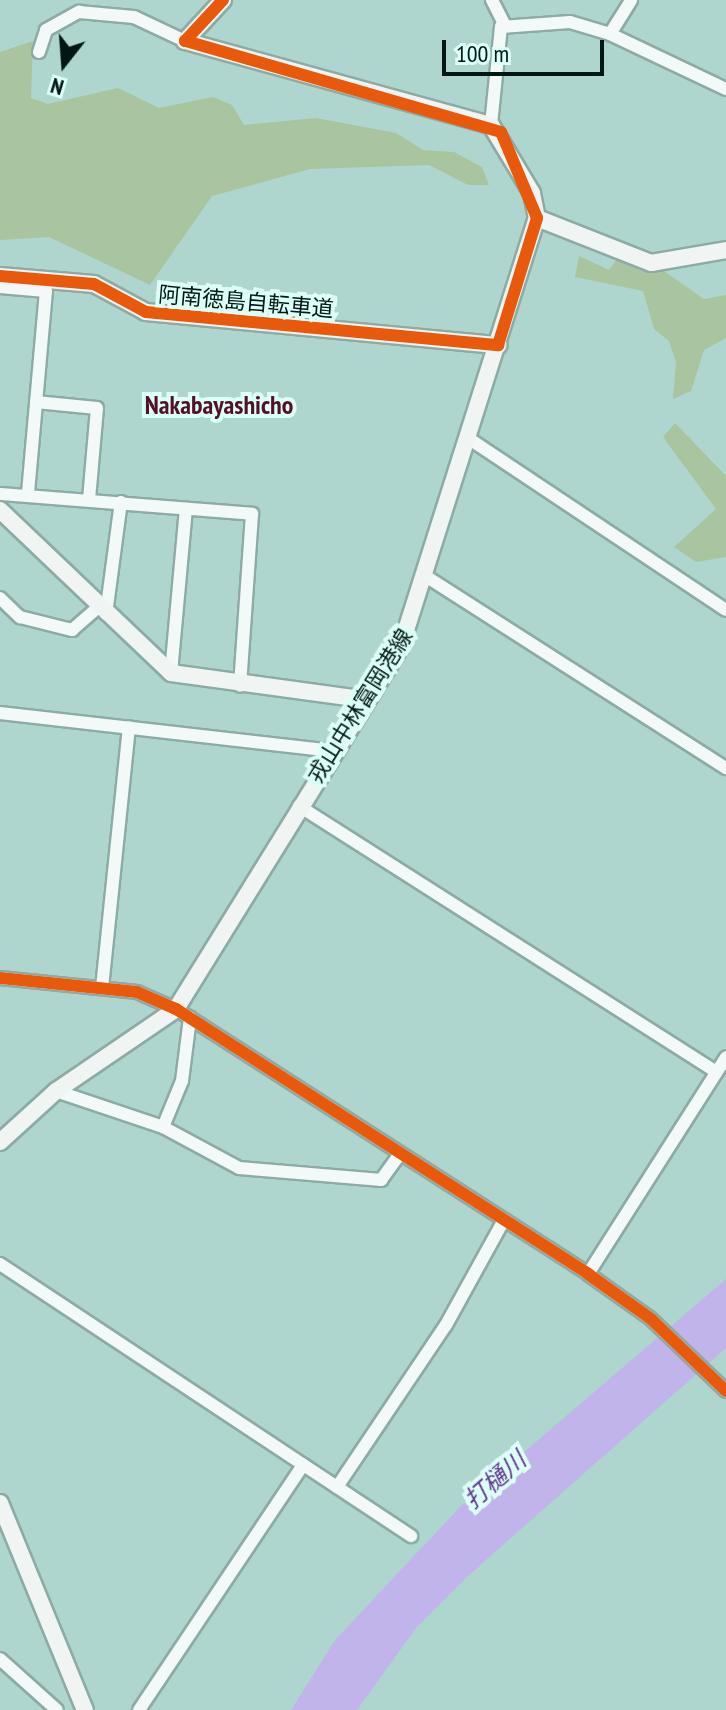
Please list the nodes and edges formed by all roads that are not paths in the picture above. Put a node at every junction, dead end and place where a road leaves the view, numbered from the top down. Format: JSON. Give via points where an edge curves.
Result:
{"nodes":[{"id":1,"x":223,"y":0,"type":"edge"},
{"id":2,"x":492,"y":0,"type":"edge"},
{"id":3,"x":631,"y":0,"type":"edge"},
{"id":4,"x":505,"y":25,"type":"junction"},
{"id":5,"x":610,"y":34,"type":"junction"},
{"id":6,"x":185,"y":41,"type":"junction"},
{"id":7,"x":39,"y":52,"type":"dead end"},
{"id":8,"x":726,"y":89,"type":"edge"},
{"id":9,"x":491,"y":125,"type":"junction"},
{"id":10,"x":537,"y":218,"type":"junction"},
{"id":11,"x":726,"y":250,"type":"edge"},
{"id":12,"x":0,"y":276,"type":"edge"},
{"id":13,"x":0,"y":287,"type":"edge"},
{"id":14,"x":498,"y":345,"type":"junction"},
{"id":15,"x":36,"y":402,"type":"junction"},
{"id":16,"x":471,"y":440,"type":"junction"},
{"id":17,"x":28,"y":493,"type":"junction"},
{"id":18,"x":0,"y":494,"type":"edge"},
{"id":19,"x":89,"y":499,"type":"junction"},
{"id":20,"x":121,"y":502,"type":"junction"},
{"id":21,"x":186,"y":509,"type":"junction"},
{"id":22,"x":0,"y":510,"type":"edge"},
{"id":23,"x":427,"y":577,"type":"junction"},
{"id":24,"x":0,"y":598,"type":"edge"},
{"id":25,"x":102,"y":610,"type":"junction"},
{"id":26,"x":726,"y":610,"type":"edge"},
{"id":27,"x":171,"y":673,"type":"junction"},
{"id":28,"x":240,"y":686,"type":"junction"},
{"id":29,"x":362,"y":699,"type":"junction"},
{"id":30,"x":0,"y":713,"type":"edge"},
{"id":31,"x":129,"y":727,"type":"junction"},
{"id":32,"x":331,"y":751,"type":"junction"},
{"id":33,"x":726,"y":768,"type":"edge"},
{"id":34,"x":299,"y":806,"type":"junction"},
{"id":35,"x":0,"y":978,"type":"edge"},
{"id":36,"x":102,"y":988,"type":"junction"},
{"id":37,"x":183,"y":1014,"type":"junction"},
{"id":38,"x":726,"y":1057,"type":"edge"},
{"id":39,"x":716,"y":1072,"type":"junction"},
{"id":40,"x":56,"y":1091,"type":"junction"},
{"id":41,"x":163,"y":1127,"type":"junction"},
{"id":42,"x":0,"y":1142,"type":"edge"},
{"id":43,"x":400,"y":1154,"type":"junction"},
{"id":44,"x":504,"y":1220,"type":"junction"},
{"id":45,"x":0,"y":1264,"type":"edge"},
{"id":46,"x":588,"y":1274,"type":"junction"},
{"id":47,"x":726,"y":1391,"type":"edge"},
{"id":48,"x":303,"y":1465,"type":"junction"},
{"id":49,"x":337,"y":1487,"type":"junction"},
{"id":50,"x":0,"y":1503,"type":"edge"},
{"id":51,"x":411,"y":1536,"type":"dead end"},
{"id":52,"x":0,"y":1659,"type":"edge"},
{"id":53,"x":57,"y":1710,"type":"edge"},
{"id":54,"x":85,"y":1710,"type":"edge"},
{"id":55,"x":139,"y":1710,"type":"edge"}],
"edges":[{"from":1,"to":6,"type":"main road"},
{"from":2,"to":4,"type":"street"},
{"from":3,"to":5,"type":"street"},
{"from":4,"to":5,"type":"street","via":[[570,22]]},
{"from":4,"to":9,"type":"street","via":[[496,38]]},
{"from":5,"to":8,"type":"street"},
{"from":6,"to":7,"type":"street","via":[[134,17],[79,12],[46,30]]},
{"from":6,"to":9,"type":"main road"},
{"from":9,"to":10,"type":"main road","via":[[525,180]]},
{"from":10,"to":11,"type":"main road","via":[[651,263]]},
{"from":10,"to":14,"type":"main road","name":"戎山中林富岡港線"},
{"from":12,"to":14,"type":"main road","name":"阿南徳島自転車道","via":[[94,284],[146,312]]},
{"from":13,"to":15,"type":"street","via":[[46,291]]},
{"from":14,"to":16,"type":"main road","name":"戎山中林富岡港線"},
{"from":15,"to":17,"type":"street"},
{"from":15,"to":19,"type":"street","via":[[97,408]]},
{"from":16,"to":23,"type":"main road","name":"戎山中林富岡港線"},
{"from":16,"to":26,"type":"street"},
{"from":17,"to":18,"type":"street"},
{"from":17,"to":19,"type":"street"},
{"from":19,"to":20,"type":"street"},
{"from":20,"to":21,"type":"street"},
{"from":20,"to":25,"type":"street"},
{"from":21,"to":27,"type":"street"},
{"from":21,"to":28,"type":"street","via":[[252,514]]},
{"from":22,"to":25,"type":"main road"},
{"from":23,"to":29,"type":"main road","name":"戎山中林富岡港線","via":[[401,646]]},
{"from":23,"to":33,"type":"street"},
{"from":24,"to":25,"type":"street","via":[[20,617],[72,630]]},
{"from":25,"to":27,"type":"main road"},
{"from":27,"to":28,"type":"main road"},
{"from":28,"to":29,"type":"main road"},
{"from":29,"to":32,"type":"main road","name":"戎山中林富岡港線"},
{"from":30,"to":31,"type":"street"},
{"from":31,"to":32,"type":"street"},
{"from":31,"to":36,"type":"street"},
{"from":32,"to":34,"type":"main road","name":"戎山中林富岡港線"},
{"from":34,"to":37,"type":"main road","name":"戎山中林富岡港線"},
{"from":34,"to":39,"type":"street"},
{"from":35,"to":36,"type":"street"},
{"from":36,"to":37,"type":"street","via":[[137,992]]},
{"from":37,"to":40,"type":"main road","name":"戎山中林富岡港線"},
{"from":37,"to":41,"type":"street","via":[[182,1081]]},
{"from":37,"to":43,"type":"street"},
{"from":38,"to":39,"type":"street"},
{"from":39,"to":46,"type":"street"},
{"from":40,"to":41,"type":"street"},
{"from":40,"to":42,"type":"main road","name":"戎山中林富岡港線"},
{"from":41,"to":43,"type":"street","via":[[239,1168],[381,1180]]},
{"from":43,"to":44,"type":"street"},
{"from":44,"to":46,"type":"street"},
{"from":44,"to":49,"type":"street","via":[[446,1325]]},
{"from":45,"to":48,"type":"street"},
{"from":46,"to":47,"type":"street","via":[[656,1324]]},
{"from":48,"to":49,"type":"street"},
{"from":48,"to":55,"type":"street"},
{"from":49,"to":51,"type":"street"},
{"from":50,"to":54,"type":"main road"},
{"from":52,"to":53,"type":"street"}]}
